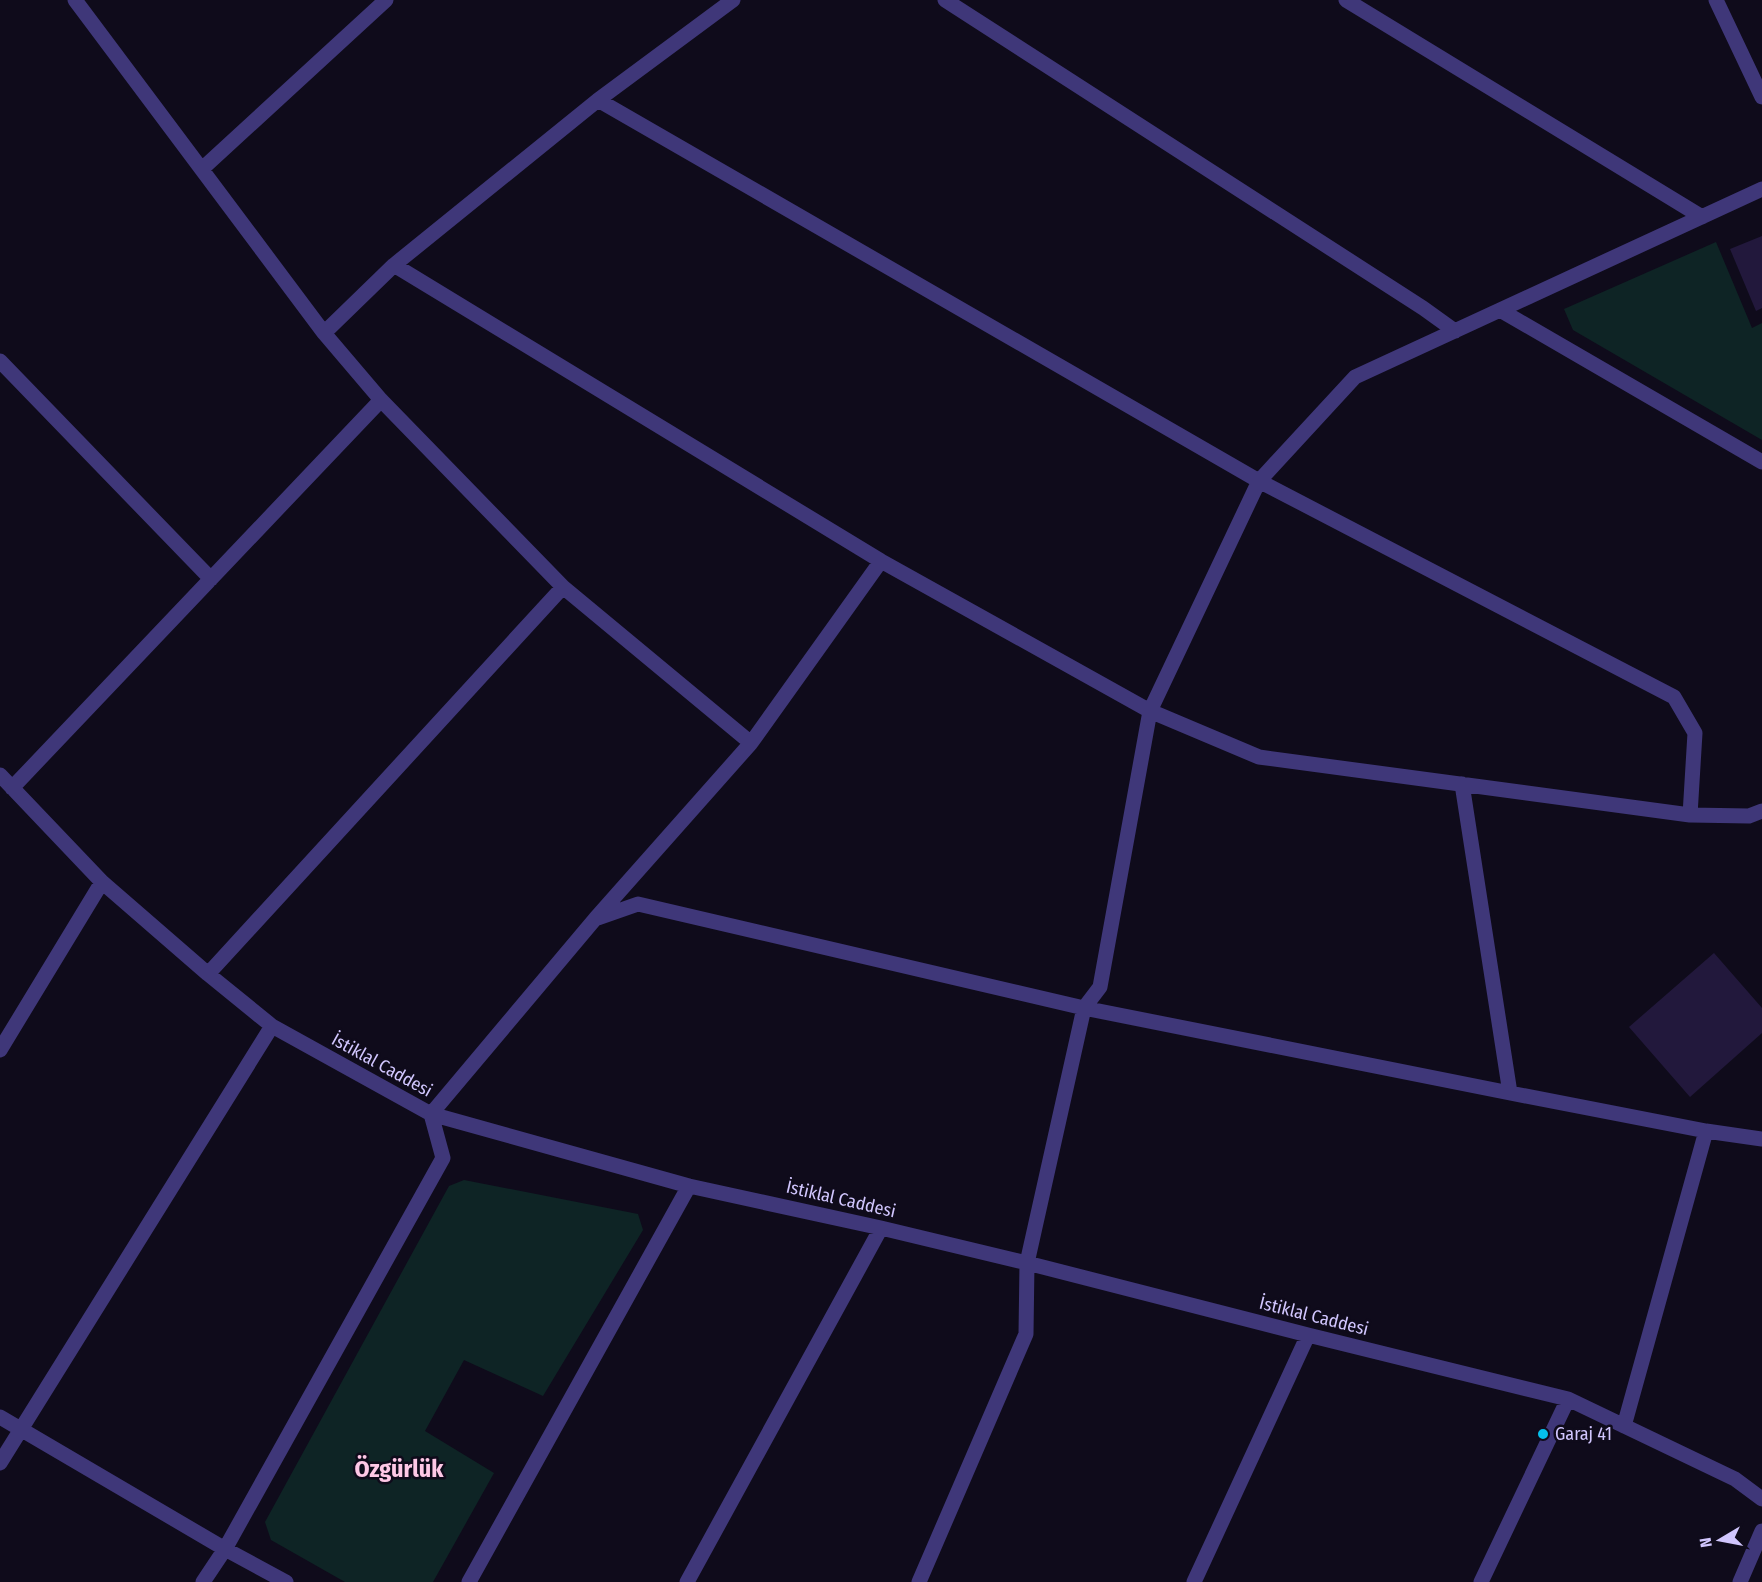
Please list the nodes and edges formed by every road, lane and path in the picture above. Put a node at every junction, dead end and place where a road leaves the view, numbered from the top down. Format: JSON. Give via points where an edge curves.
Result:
{"nodes":[{"id":1,"x":75,"y":0,"type":"edge"},
{"id":2,"x":386,"y":0,"type":"edge"},
{"id":3,"x":733,"y":0,"type":"edge"},
{"id":4,"x":945,"y":0,"type":"edge"},
{"id":5,"x":1346,"y":0,"type":"edge"},
{"id":6,"x":1716,"y":0,"type":"edge"},
{"id":7,"x":1762,"y":97,"type":"edge"},
{"id":8,"x":598,"y":100,"type":"junction"},
{"id":9,"x":202,"y":169,"type":"junction"},
{"id":10,"x":1762,"y":189,"type":"edge"},
{"id":11,"x":1702,"y":217,"type":"junction"},
{"id":12,"x":394,"y":265,"type":"junction"},
{"id":13,"x":1500,"y":310,"type":"junction"},
{"id":14,"x":1455,"y":331,"type":"junction"},
{"id":15,"x":324,"y":333,"type":"junction"},
{"id":16,"x":0,"y":361,"type":"edge"},
{"id":17,"x":381,"y":400,"type":"junction"},
{"id":18,"x":1762,"y":462,"type":"edge"},
{"id":19,"x":1259,"y":482,"type":"junction"},
{"id":20,"x":881,"y":561,"type":"junction"},
{"id":21,"x":211,"y":579,"type":"junction"},
{"id":22,"x":563,"y":587,"type":"junction"},
{"id":23,"x":1150,"y":711,"type":"junction"},
{"id":24,"x":752,"y":743,"type":"junction"},
{"id":25,"x":0,"y":775,"type":"edge"},
{"id":26,"x":1462,"y":784,"type":"junction"},
{"id":27,"x":12,"y":788,"type":"junction"},
{"id":28,"x":1762,"y":811,"type":"edge"},
{"id":29,"x":1690,"y":815,"type":"junction"},
{"id":30,"x":102,"y":882,"type":"junction"},
{"id":31,"x":596,"y":918,"type":"junction"},
{"id":32,"x":208,"y":974,"type":"junction"},
{"id":33,"x":1084,"y":1008,"type":"junction"},
{"id":34,"x":272,"y":1026,"type":"junction"},
{"id":35,"x":0,"y":1050,"type":"edge"},
{"id":36,"x":1510,"y":1093,"type":"junction"},
{"id":37,"x":431,"y":1114,"type":"junction"},
{"id":38,"x":1706,"y":1131,"type":"junction"},
{"id":39,"x":1762,"y":1140,"type":"edge"},
{"id":40,"x":689,"y":1186,"type":"junction"},
{"id":41,"x":881,"y":1228,"type":"junction"},
{"id":42,"x":1027,"y":1263,"type":"junction"},
{"id":43,"x":1308,"y":1335,"type":"junction"},
{"id":44,"x":1568,"y":1399,"type":"junction"},
{"id":45,"x":0,"y":1417,"type":"edge"},
{"id":46,"x":1624,"y":1426,"type":"junction"},
{"id":47,"x":21,"y":1430,"type":"junction"},
{"id":48,"x":0,"y":1463,"type":"edge"},
{"id":49,"x":1762,"y":1499,"type":"edge"},
{"id":50,"x":1762,"y":1531,"type":"edge"},
{"id":51,"x":225,"y":1549,"type":"junction"},
{"id":52,"x":203,"y":1582,"type":"edge"},
{"id":53,"x":286,"y":1582,"type":"edge"},
{"id":54,"x":469,"y":1582,"type":"edge"},
{"id":55,"x":687,"y":1582,"type":"edge"},
{"id":56,"x":919,"y":1582,"type":"edge"},
{"id":57,"x":1194,"y":1582,"type":"edge"},
{"id":58,"x":1481,"y":1582,"type":"edge"},
{"id":59,"x":1740,"y":1582,"type":"edge"}],
"edges":[{"from":1,"to":9,"type":"street"},
{"from":2,"to":9,"type":"street"},
{"from":3,"to":8,"type":"street"},
{"from":4,"to":14,"type":"street"},
{"from":5,"to":11,"type":"street"},
{"from":6,"to":7,"type":"street"},
{"from":8,"to":12,"type":"street"},
{"from":8,"to":19,"type":"street"},
{"from":9,"to":15,"type":"street"},
{"from":10,"to":11,"type":"street"},
{"from":11,"to":13,"type":"street"},
{"from":12,"to":15,"type":"street"},
{"from":12,"to":20,"type":"street"},
{"from":13,"to":14,"type":"street"},
{"from":13,"to":18,"type":"street"},
{"from":14,"to":19,"type":"street","via":[[1355,377]]},
{"from":15,"to":17,"type":"street"},
{"from":16,"to":21,"type":"street"},
{"from":17,"to":21,"type":"street"},
{"from":17,"to":22,"type":"street"},
{"from":19,"to":23,"type":"street"},
{"from":19,"to":29,"type":"street","via":[[1674,697],[1695,733]]},
{"from":20,"to":23,"type":"street"},
{"from":20,"to":24,"type":"street"},
{"from":21,"to":27,"type":"street"},
{"from":22,"to":24,"type":"street"},
{"from":22,"to":32,"type":"street"},
{"from":23,"to":26,"type":"street","via":[[1259,757]]},
{"from":23,"to":33,"type":"street","via":[[1100,987]]},
{"from":24,"to":31,"type":"street"},
{"from":25,"to":27,"type":"street","name":"İstiklal Caddesi"},
{"from":26,"to":29,"type":"street"},
{"from":26,"to":36,"type":"street"},
{"from":27,"to":30,"type":"street","name":"İstiklal Caddesi"},
{"from":28,"to":29,"type":"street","via":[[1749,816]]},
{"from":30,"to":32,"type":"street","name":"İstiklal Caddesi"},
{"from":30,"to":35,"type":"street"},
{"from":31,"to":33,"type":"street","via":[[638,904]]},
{"from":31,"to":37,"type":"street"},
{"from":32,"to":34,"type":"street","name":"İstiklal Caddesi"},
{"from":33,"to":36,"type":"street"},
{"from":33,"to":42,"type":"street"},
{"from":34,"to":37,"type":"street","name":"İstiklal Caddesi"},
{"from":34,"to":47,"type":"street"},
{"from":36,"to":38,"type":"street"},
{"from":37,"to":40,"type":"street","name":"İstiklal Caddesi"},
{"from":37,"to":51,"type":"street","via":[[442,1158]]},
{"from":38,"to":39,"type":"street"},
{"from":38,"to":46,"type":"street"},
{"from":40,"to":41,"type":"street","name":"İstiklal Caddesi"},
{"from":40,"to":54,"type":"street"},
{"from":41,"to":42,"type":"street","name":"İstiklal Caddesi"},
{"from":41,"to":55,"type":"street"},
{"from":42,"to":43,"type":"street","name":"İstiklal Caddesi"},
{"from":42,"to":56,"type":"street","via":[[1026,1334]]},
{"from":43,"to":44,"type":"street","name":"İstiklal Caddesi"},
{"from":43,"to":57,"type":"street"},
{"from":44,"to":46,"type":"street","name":"İstiklal Caddesi"},
{"from":44,"to":58,"type":"street"},
{"from":45,"to":47,"type":"street"},
{"from":46,"to":49,"type":"street","name":"İstiklal Caddesi","via":[[1735,1479]]},
{"from":47,"to":48,"type":"street"},
{"from":47,"to":51,"type":"street"},
{"from":50,"to":59,"type":"street"},
{"from":51,"to":52,"type":"street"},
{"from":51,"to":53,"type":"street"}]}
